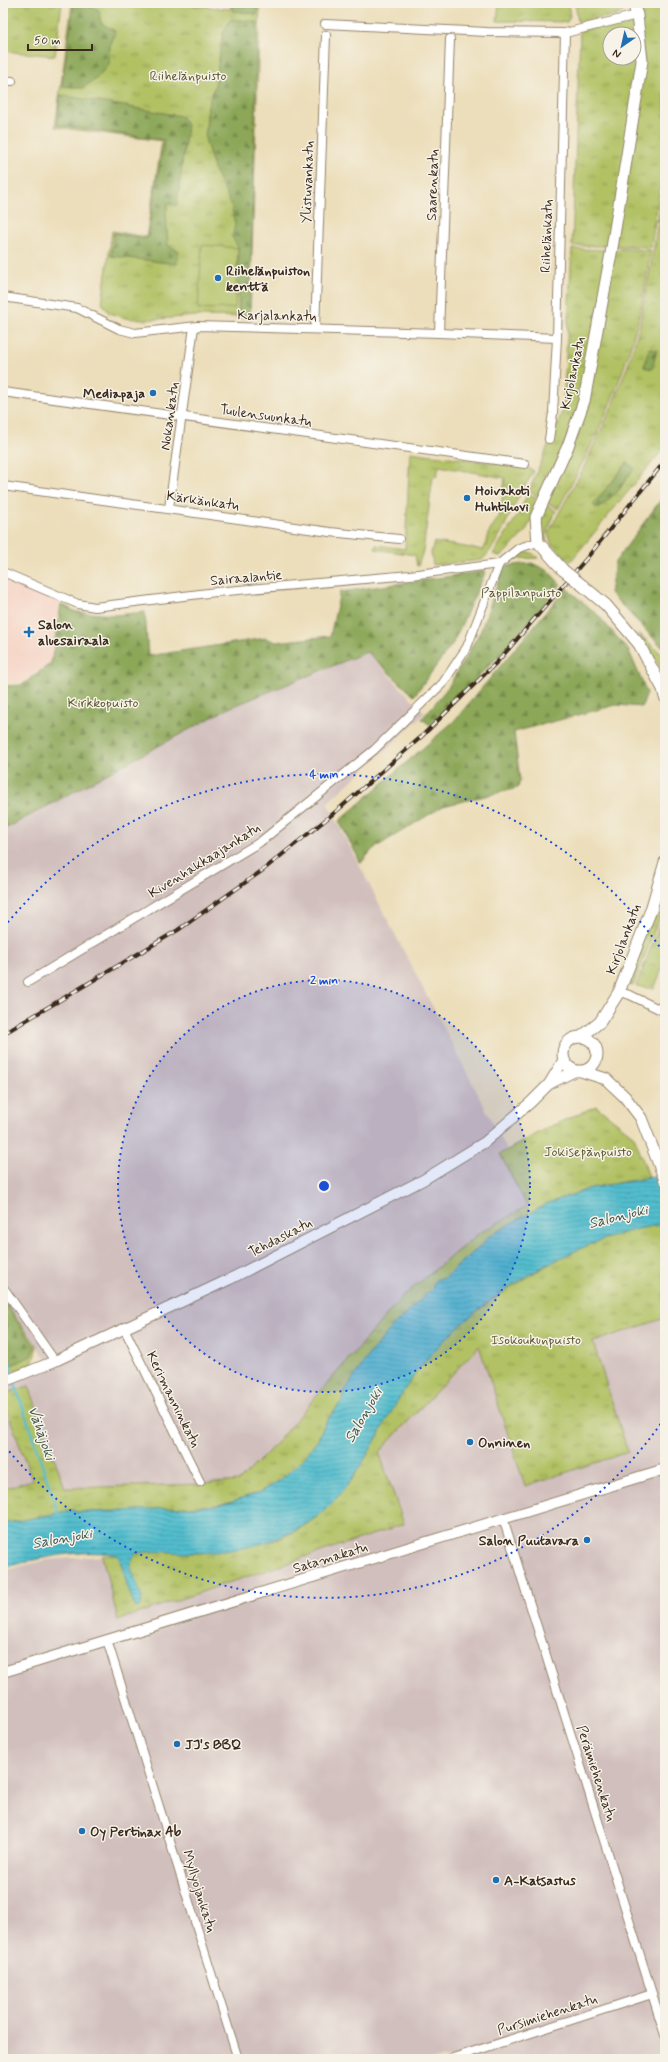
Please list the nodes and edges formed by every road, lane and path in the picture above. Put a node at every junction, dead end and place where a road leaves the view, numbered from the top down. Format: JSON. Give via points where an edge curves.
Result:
{"nodes":[{"id":1,"x":633,"y":3,"type":"edge"},
{"id":2,"x":637,"y":15,"type":"junction"},
{"id":3,"x":325,"y":24,"type":"dead end"},
{"id":4,"x":565,"y":33,"type":"junction"},
{"id":5,"x":326,"y":36,"type":"dead end"},
{"id":6,"x":450,"y":39,"type":"dead end"},
{"id":7,"x":3,"y":297,"type":"edge"},
{"id":8,"x":194,"y":327,"type":"junction"},
{"id":9,"x":315,"y":329,"type":"junction"},
{"id":10,"x":439,"y":333,"type":"junction"},
{"id":11,"x":556,"y":338,"type":"junction"},
{"id":12,"x":3,"y":392,"type":"edge"},
{"id":13,"x":182,"y":417,"type":"junction"},
{"id":14,"x":549,"y":439,"type":"dead end"},
{"id":15,"x":525,"y":464,"type":"dead end"},
{"id":16,"x":3,"y":486,"type":"edge"},
{"id":17,"x":169,"y":508,"type":"junction"},
{"id":18,"x":399,"y":539,"type":"dead end"},
{"id":19,"x":538,"y":542,"type":"junction"},
{"id":20,"x":498,"y":564,"type":"junction"},
{"id":21,"x":3,"y":572,"type":"edge"},
{"id":22,"x":665,"y":697,"type":"edge"},
{"id":23,"x":665,"y":862,"type":"edge"},
{"id":24,"x":28,"y":982,"type":"dead end"},
{"id":25,"x":619,"y":992,"type":"junction"},
{"id":26,"x":665,"y":1012,"type":"edge"},
{"id":27,"x":600,"y":1022,"type":"junction"},
{"id":28,"x":581,"y":1036,"type":"junction"},
{"id":29,"x":595,"y":1051,"type":"junction"},
{"id":30,"x":564,"y":1058,"type":"junction"},
{"id":31,"x":579,"y":1071,"type":"junction"},
{"id":32,"x":606,"y":1079,"type":"junction"},
{"id":33,"x":549,"y":1084,"type":"junction"},
{"id":34,"x":665,"y":1180,"type":"edge"},
{"id":35,"x":3,"y":1287,"type":"edge"},
{"id":36,"x":124,"y":1328,"type":"junction"},
{"id":37,"x":55,"y":1361,"type":"junction"},
{"id":38,"x":4,"y":1382,"type":"edge"},
{"id":39,"x":665,"y":1469,"type":"edge"},
{"id":40,"x":200,"y":1482,"type":"dead end"},
{"id":41,"x":503,"y":1518,"type":"junction"},
{"id":42,"x":107,"y":1640,"type":"junction"},
{"id":43,"x":3,"y":1672,"type":"edge"},
{"id":44,"x":652,"y":1994,"type":"junction"},
{"id":45,"x":665,"y":2035,"type":"edge"},
{"id":46,"x":238,"y":2059,"type":"edge"},
{"id":47,"x":450,"y":2059,"type":"edge"}],
"edges":[{"from":1,"to":2,"type":"main road","name":"Kirjolankatu"},
{"from":2,"to":4,"type":"street"},
{"from":2,"to":19,"type":"main road","name":"Kirjolankatu","via":[[642,61],[584,401],[568,446],[536,516]]},
{"from":3,"to":4,"type":"street"},
{"from":4,"to":11,"type":"street","name":"Riihelänkatu"},
{"from":5,"to":9,"type":"street","name":"Ylistuvankatu"},
{"from":6,"to":10,"type":"street","name":"Saarenkatu"},
{"from":7,"to":8,"type":"street","name":"Karjalankatu","via":[[76,308],[127,331],[146,333]]},
{"from":8,"to":9,"type":"street","name":"Karjalankatu"},
{"from":8,"to":13,"type":"street","name":"Nokankatu"},
{"from":9,"to":10,"type":"street","name":"Karjalankatu"},
{"from":10,"to":11,"type":"street","name":"Karjalankatu"},
{"from":11,"to":14,"type":"street","name":"Riihelänkatu","via":[[553,413]]},
{"from":12,"to":13,"type":"street","name":"Tuulensuunkatu"},
{"from":13,"to":15,"type":"street","name":"Tuulensuunkatu"},
{"from":13,"to":17,"type":"street","name":"Nokankatu"},
{"from":16,"to":17,"type":"street","name":"Kärkänkatu"},
{"from":17,"to":18,"type":"street","name":"Kärkänkatu","via":[[330,532]]},
{"from":19,"to":20,"type":"street","via":[[519,548]]},
{"from":19,"to":22,"type":"main road","bridge":true,"via":[[639,644]]},
{"from":20,"to":21,"type":"street","name":"Sairaalantie","via":[[410,575],[216,592],[95,607],[78,604]]},
{"from":20,"to":24,"type":"street","name":"Kivenhakkaajankatu","via":[[467,647],[443,683],[374,750],[260,842]]},
{"from":23,"to":25,"type":"main road","name":"Kirjolankatu","via":[[651,910]]},
{"from":25,"to":26,"type":"street"},
{"from":25,"to":27,"type":"main road","name":"Kirjolankatu"},
{"from":27,"to":28,"type":"main road","name":"Kirjolankatu"},
{"from":27,"to":29,"type":"main road","name":"Kirjolankatu"},
{"from":28,"to":29,"type":"main road","via":[[588,1039]]},
{"from":28,"to":30,"type":"main road","via":[[568,1043]]},
{"from":29,"to":31,"type":"main road","via":[[592,1066]]},
{"from":29,"to":32,"type":"main road"},
{"from":30,"to":31,"type":"main road","via":[[567,1066]]},
{"from":30,"to":33,"type":"street","name":"Tehdaskatu"},
{"from":31,"to":32,"type":"main road"},
{"from":31,"to":33,"type":"street","name":"Tehdaskatu"},
{"from":32,"to":34,"type":"main road","via":[[625,1097],[641,1118]]},
{"from":33,"to":36,"type":"street","name":"Tehdaskatu","via":[[485,1142],[423,1180],[230,1279]]},
{"from":35,"to":37,"type":"street"},
{"from":36,"to":37,"type":"street","name":"Tehdaskatu"},
{"from":36,"to":40,"type":"street","name":"Kerimanninkatu"},
{"from":37,"to":38,"type":"street","name":"Tehdaskatu"},
{"from":39,"to":41,"type":"street","name":"Satamakatu"},
{"from":41,"to":42,"type":"street","name":"Satamakatu"},
{"from":41,"to":44,"type":"street","name":"Perämiehenkatu"},
{"from":42,"to":43,"type":"street","name":"Satamakatu"},
{"from":42,"to":46,"type":"street","name":"Myllyojankatu"},
{"from":44,"to":45,"type":"street","name":"Perämiehenkatu"},
{"from":44,"to":47,"type":"street","name":"Pursimiehenkatu"}]}
